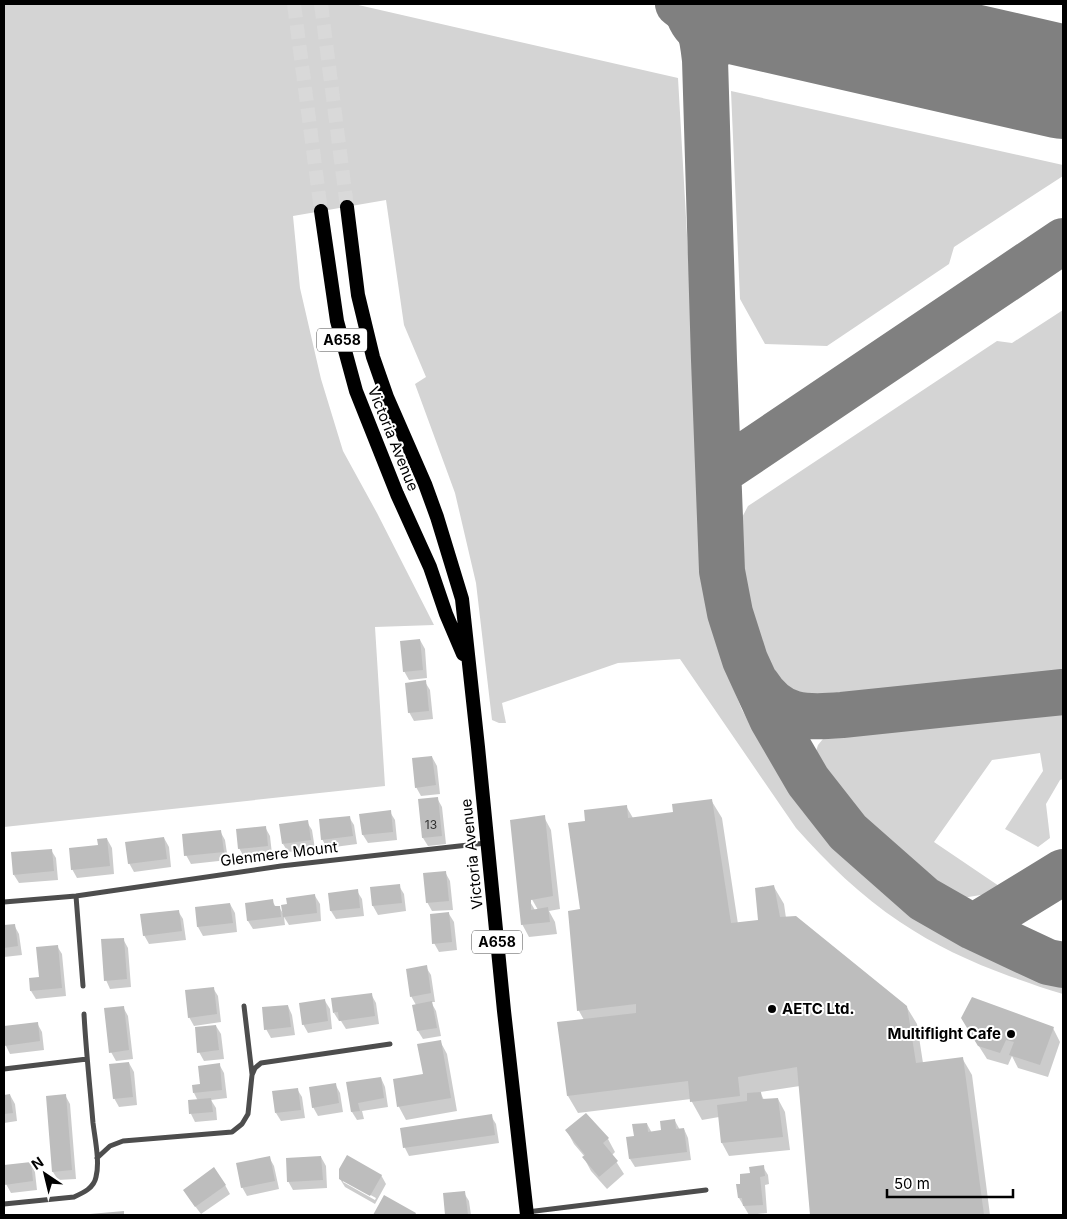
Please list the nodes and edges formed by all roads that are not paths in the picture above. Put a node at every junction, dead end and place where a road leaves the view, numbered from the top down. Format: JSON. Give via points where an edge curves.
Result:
{"nodes":[{"id":1,"x":347,"y":207,"type":"tunnel mouth"},
{"id":2,"x":320,"y":211,"type":"tunnel mouth"},
{"id":3,"x":469,"y":669,"type":"junction"},
{"id":4,"x":487,"y":843,"type":"junction"},
{"id":5,"x":76,"y":896,"type":"junction"},
{"id":6,"x":4,"y":902,"type":"edge"},
{"id":7,"x":82,"y":986,"type":"dead end"},
{"id":8,"x":244,"y":1006,"type":"dead end"},
{"id":9,"x":84,"y":1014,"type":"dead end"},
{"id":10,"x":390,"y":1044,"type":"dead end"},
{"id":11,"x":87,"y":1058,"type":"junction"},
{"id":12,"x":4,"y":1068,"type":"edge"},
{"id":13,"x":252,"y":1074,"type":"junction"},
{"id":14,"x":97,"y":1158,"type":"junction"},
{"id":15,"x":706,"y":1190,"type":"dead end"},
{"id":16,"x":4,"y":1204,"type":"edge"},
{"id":17,"x":527,"y":1214,"type":"edge"}],
"edges":[{"from":1,"to":3,"type":"highway","name":"Victoria Avenue","number":"A658","via":[[358,295],[373,357],[437,517],[462,599]]},
{"from":2,"to":3,"type":"highway","name":"Victoria Avenue","number":"A658","via":[[337,320],[356,391]]},
{"from":3,"to":4,"type":"highway","name":"Victoria Avenue","number":"A658"},
{"from":4,"to":5,"type":"street","name":"Glenmere Mount","via":[[281,866]]},
{"from":4,"to":17,"type":"highway","name":"Victoria Avenue","number":"A658"},
{"from":5,"to":6,"type":"street","name":"Glenmere Mount"},
{"from":5,"to":7,"type":"street"},
{"from":8,"to":13,"type":"street"},
{"from":9,"to":11,"type":"street"},
{"from":10,"to":13,"type":"street","via":[[261,1064]]},
{"from":11,"to":12,"type":"street"},
{"from":11,"to":14,"type":"street"},
{"from":13,"to":14,"type":"street","via":[[248,1114],[232,1132],[123,1141],[110,1146]]},
{"from":14,"to":16,"type":"street","via":[[96,1179],[84,1193],[74,1197]]},
{"from":15,"to":17,"type":"street"}]}
